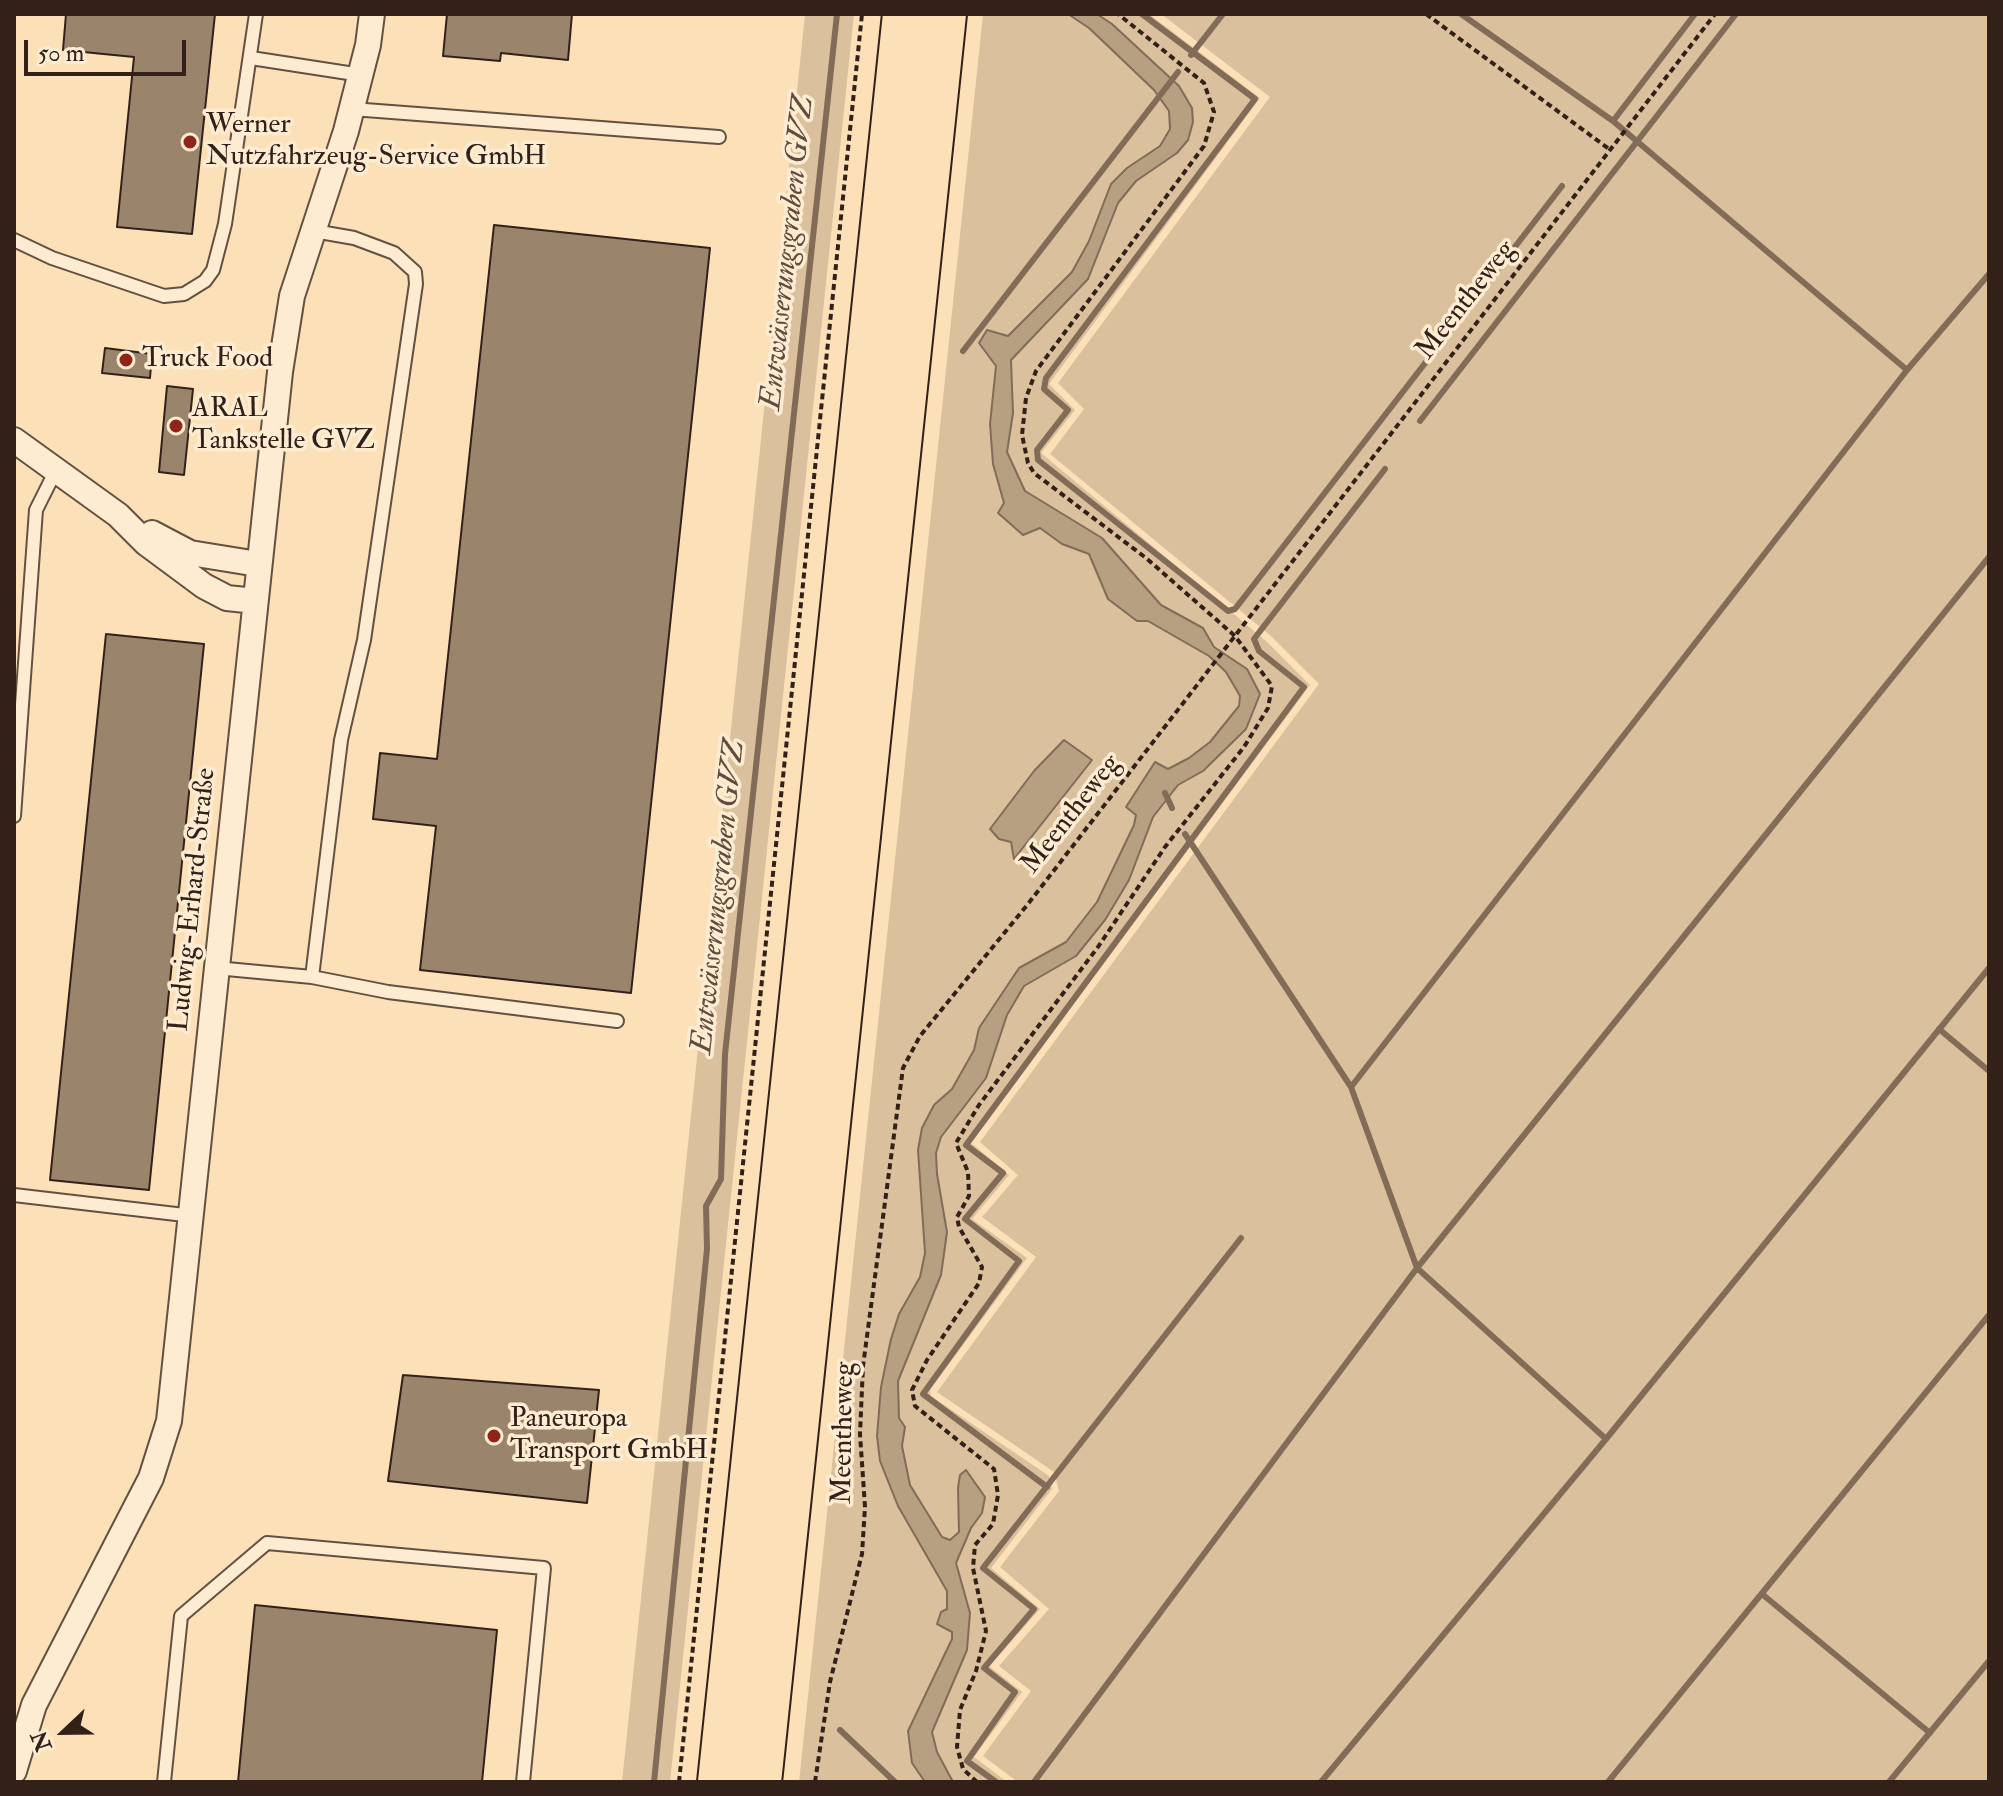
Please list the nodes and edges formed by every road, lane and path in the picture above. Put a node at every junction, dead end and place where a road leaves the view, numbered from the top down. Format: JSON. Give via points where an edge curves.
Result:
{"nodes":[{"id":1,"x":256,"y":14,"type":"edge"},
{"id":2,"x":372,"y":14,"type":"edge"},
{"id":3,"x":862,"y":14,"type":"edge"},
{"id":4,"x":905,"y":14,"type":"edge"},
{"id":5,"x":944,"y":14,"type":"edge"},
{"id":6,"x":1118,"y":14,"type":"edge"},
{"id":7,"x":1426,"y":14,"type":"edge"},
{"id":8,"x":1715,"y":14,"type":"edge"},
{"id":9,"x":251,"y":58,"type":"junction"},
{"id":10,"x":361,"y":75,"type":"junction"},
{"id":11,"x":352,"y":109,"type":"junction"},
{"id":12,"x":719,"y":137,"type":"dead end"},
{"id":13,"x":1609,"y":149,"type":"junction"},
{"id":14,"x":314,"y":231,"type":"junction"},
{"id":15,"x":14,"y":240,"type":"edge"},
{"id":16,"x":14,"y":440,"type":"edge"},
{"id":17,"x":56,"y":470,"type":"junction"},
{"id":18,"x":118,"y":515,"type":"junction"},
{"id":19,"x":258,"y":564,"type":"junction"},
{"id":20,"x":255,"y":601,"type":"junction"},
{"id":21,"x":1235,"y":636,"type":"junction"},
{"id":22,"x":14,"y":816,"type":"edge"},
{"id":23,"x":216,"y":968,"type":"junction"},
{"id":24,"x":312,"y":977,"type":"junction"},
{"id":25,"x":617,"y":1021,"type":"dead end"},
{"id":26,"x":14,"y":1195,"type":"edge"},
{"id":27,"x":193,"y":1216,"type":"junction"},
{"id":28,"x":14,"y":1771,"type":"edge"},
{"id":29,"x":164,"y":1782,"type":"edge"},
{"id":30,"x":523,"y":1782,"type":"edge"},
{"id":31,"x":679,"y":1782,"type":"edge"},
{"id":32,"x":720,"y":1782,"type":"edge"},
{"id":33,"x":759,"y":1782,"type":"edge"},
{"id":34,"x":815,"y":1782,"type":"edge"},
{"id":35,"x":977,"y":1782,"type":"edge"}],
"edges":[{"from":1,"to":9,"type":"lane"},
{"from":2,"to":10,"type":"street","name":"Ludwig-Erhard-Straße"},
{"from":3,"to":31,"type":"path"},
{"from":4,"to":32,"type":"highway"},
{"from":5,"to":33,"type":"highway"},
{"from":6,"to":21,"type":"path","via":[[1204,83],[1214,112],[1204,146],[1036,371],[1022,435],[1034,473],[1146,558]]},
{"from":7,"to":13,"type":"path"},
{"from":8,"to":13,"type":"path","name":"Meentheweg"},
{"from":9,"to":10,"type":"lane"},
{"from":9,"to":15,"type":"lane","via":[[225,224],[205,281],[184,294],[164,296]]},
{"from":10,"to":11,"type":"street","name":"Ludwig-Erhard-Straße"},
{"from":11,"to":12,"type":"lane"},
{"from":11,"to":14,"type":"street","name":"Ludwig-Erhard-Straße"},
{"from":13,"to":21,"type":"path","name":"Meentheweg"},
{"from":14,"to":19,"type":"street","name":"Ludwig-Erhard-Straße","via":[[292,296]]},
{"from":14,"to":24,"type":"lane","via":[[394,253],[415,272],[416,284],[364,640],[341,740]]},
{"from":16,"to":17,"type":"street"},
{"from":17,"to":18,"type":"street"},
{"from":17,"to":22,"type":"lane","via":[[36,510]]},
{"from":18,"to":19,"type":"street","via":[[190,553]]},
{"from":18,"to":20,"type":"street","via":[[204,586],[227,598]]},
{"from":19,"to":20,"type":"street","name":"Ludwig-Erhard-Straße"},
{"from":20,"to":23,"type":"street","name":"Ludwig-Erhard-Straße"},
{"from":21,"to":34,"type":"path","name":"Meentheweg","via":[[920,1036],[903,1068],[863,1366],[862,1554],[830,1682]]},
{"from":21,"to":35,"type":"path","via":[[1272,686],[1268,708],[956,1143],[968,1172],[969,1196],[957,1217],[959,1227],[982,1267],[979,1283],[912,1390],[915,1406],[994,1469],[998,1495],[993,1524],[975,1545],[973,1568],[986,1631],[960,1710],[957,1747],[963,1769]]},
{"from":23,"to":24,"type":"lane"},
{"from":23,"to":27,"type":"street","name":"Ludwig-Erhard-Straße"},
{"from":24,"to":25,"type":"lane"},
{"from":26,"to":27,"type":"lane"},
{"from":27,"to":28,"type":"street","name":"Ludwig-Erhard-Straße","via":[[177,1369],[156,1464],[34,1705]]},
{"from":29,"to":30,"type":"lane","via":[[181,1616],[267,1543],[544,1568]]}]}
